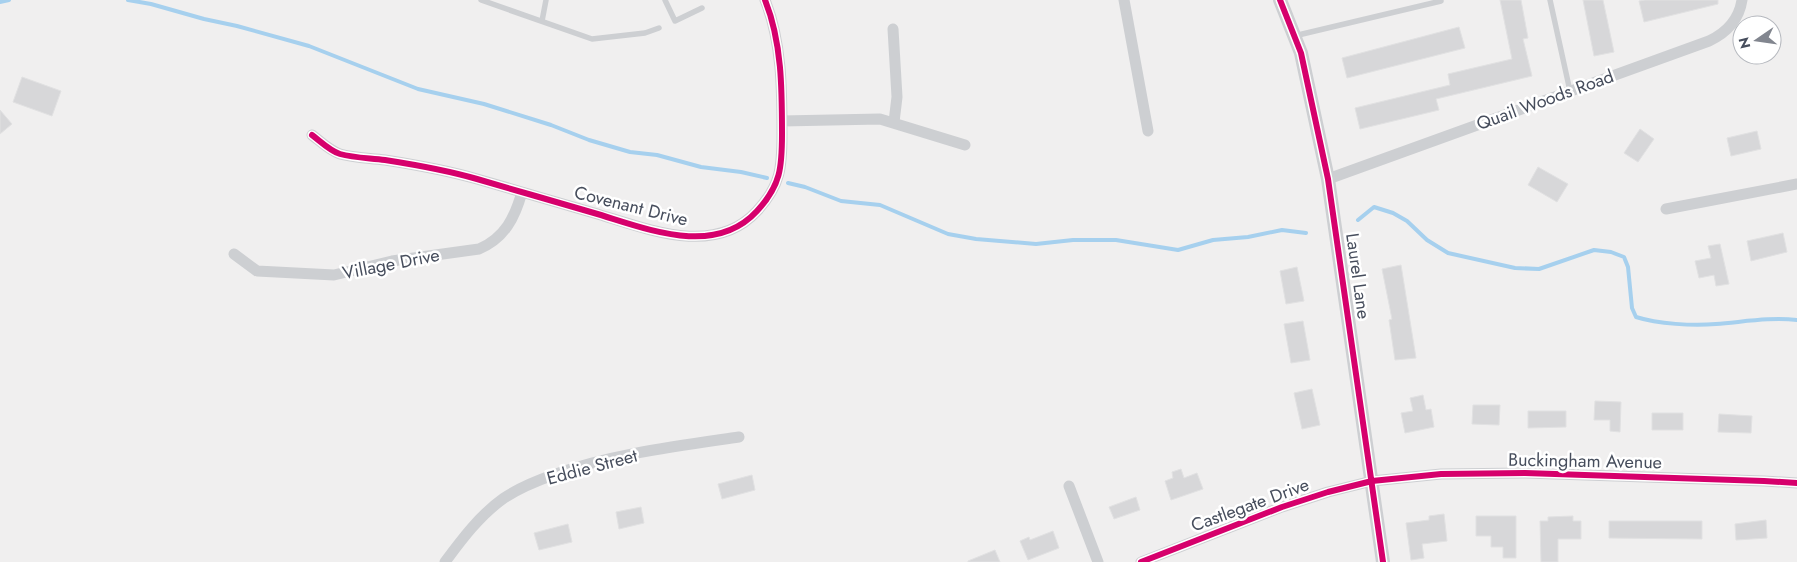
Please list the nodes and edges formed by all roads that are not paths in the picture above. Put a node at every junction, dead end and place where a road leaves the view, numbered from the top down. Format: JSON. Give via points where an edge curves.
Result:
{"nodes":[{"id":1,"x":480,"y":0,"type":"edge"},
{"id":2,"x":546,"y":0,"type":"edge"},
{"id":3,"x":665,"y":0,"type":"edge"},
{"id":4,"x":765,"y":0,"type":"edge"},
{"id":5,"x":1124,"y":0,"type":"edge"},
{"id":6,"x":1280,"y":0,"type":"edge"},
{"id":7,"x":1550,"y":0,"type":"edge"},
{"id":8,"x":1742,"y":0,"type":"edge"},
{"id":9,"x":1441,"y":1,"type":"dead end"},
{"id":10,"x":702,"y":8,"type":"dead end"},
{"id":11,"x":542,"y":21,"type":"junction"},
{"id":12,"x":659,"y":28,"type":"dead end"},
{"id":13,"x":893,"y":29,"type":"dead end"},
{"id":14,"x":1294,"y":36,"type":"junction"},
{"id":15,"x":1570,"y":91,"type":"junction"},
{"id":16,"x":782,"y":121,"type":"junction"},
{"id":17,"x":894,"y":122,"type":"junction"},
{"id":18,"x":1148,"y":131,"type":"dead end"},
{"id":19,"x":312,"y":135,"type":"dead end"},
{"id":20,"x":965,"y":145,"type":"dead end"},
{"id":21,"x":1328,"y":179,"type":"junction"},
{"id":22,"x":1797,"y":184,"type":"edge"},
{"id":23,"x":522,"y":192,"type":"junction"},
{"id":24,"x":1666,"y":209,"type":"dead end"},
{"id":25,"x":234,"y":254,"type":"dead end"},
{"id":26,"x":740,"y":436,"type":"dead end"},
{"id":27,"x":1372,"y":481,"type":"junction"},
{"id":28,"x":1797,"y":483,"type":"edge"},
{"id":29,"x":1069,"y":486,"type":"dead end"},
{"id":30,"x":445,"y":562,"type":"edge"},
{"id":31,"x":1098,"y":562,"type":"edge"},
{"id":32,"x":1140,"y":562,"type":"edge"},
{"id":33,"x":1383,"y":562,"type":"edge"}],
"edges":[{"from":1,"to":11,"type":"lane"},
{"from":2,"to":11,"type":"lane"},
{"from":3,"to":10,"type":"lane","via":[[676,21]]},
{"from":4,"to":16,"type":"street","name":"Covenant Drive","via":[[772,16],[778,49]]},
{"from":5,"to":18,"type":"street"},
{"from":6,"to":14,"type":"street","name":"Laurel Lane"},
{"from":7,"to":15,"type":"lane"},
{"from":8,"to":15,"type":"street","name":"Quail Woods Road","via":[[1738,15],[1722,35]]},
{"from":9,"to":14,"type":"lane"},
{"from":11,"to":12,"type":"lane","via":[[592,39],[645,34]]},
{"from":13,"to":17,"type":"street","via":[[897,97]]},
{"from":14,"to":21,"type":"street","name":"Laurel Lane"},
{"from":15,"to":21,"type":"street","name":"Quail Woods Road"},
{"from":16,"to":17,"type":"street","via":[[880,119]]},
{"from":16,"to":23,"type":"street","name":"Covenant Drive","via":[[782,164],[776,185],[750,218],[732,230],[713,236],[672,234]]},
{"from":17,"to":20,"type":"street"},
{"from":19,"to":23,"type":"street","name":"Covenant Drive","via":[[338,154],[442,169]]},
{"from":21,"to":27,"type":"street","name":"Laurel Lane"},
{"from":22,"to":24,"type":"street"},
{"from":23,"to":25,"type":"street","name":"Village Drive","via":[[505,231],[479,249],[392,261],[334,275],[257,271]]},
{"from":26,"to":30,"type":"street","name":"Eddie Street","via":[[580,466],[534,482],[490,510]]},
{"from":27,"to":28,"type":"street","name":"Buckingham Avenue","via":[[1441,474],[1525,474]]},
{"from":27,"to":32,"type":"street","name":"Castlegate Drive","via":[[1282,507]]},
{"from":27,"to":33,"type":"street","name":"Laurel Lane"},
{"from":29,"to":31,"type":"street"}]}
